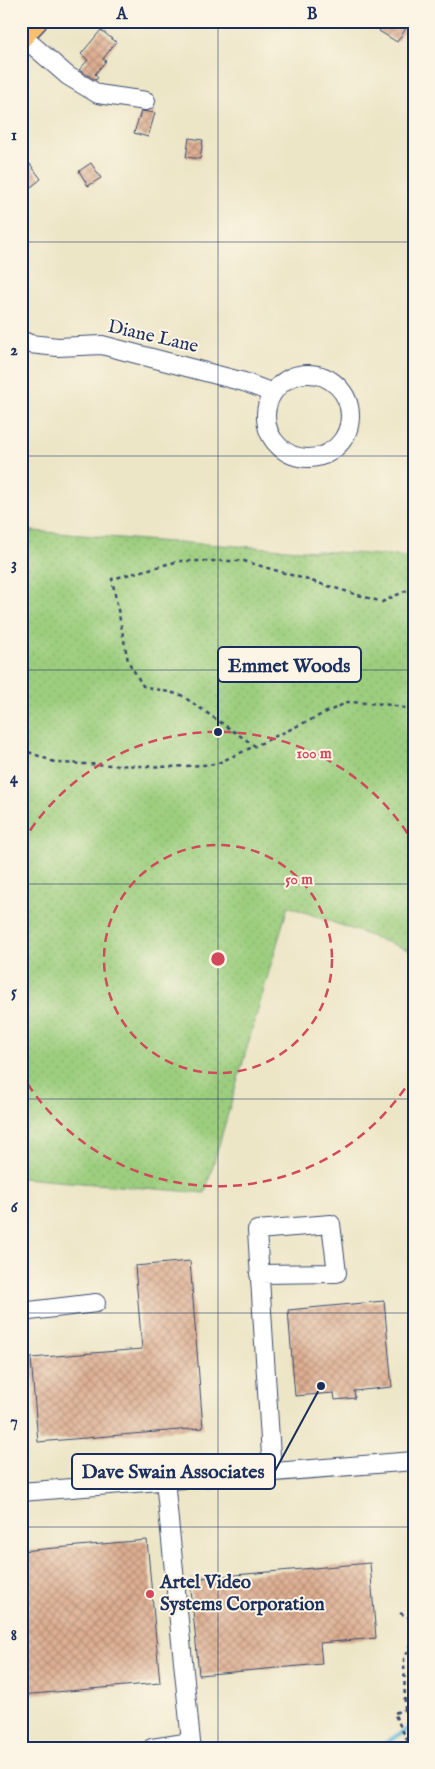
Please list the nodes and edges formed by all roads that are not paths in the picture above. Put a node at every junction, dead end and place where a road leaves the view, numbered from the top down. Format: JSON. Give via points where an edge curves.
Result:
{"nodes":[{"id":1,"x":26,"y":32,"type":"edge"},
{"id":2,"x":146,"y":101,"type":"dead end"},
{"id":3,"x":21,"y":340,"type":"edge"},
{"id":4,"x":273,"y":392,"type":"junction"},
{"id":5,"x":260,"y":1274,"type":"junction"},
{"id":6,"x":96,"y":1303,"type":"dead end"},
{"id":7,"x":21,"y":1312,"type":"edge"},
{"id":8,"x":414,"y":1462,"type":"edge"},
{"id":9,"x":272,"y":1472,"type":"junction"},
{"id":10,"x":165,"y":1480,"type":"junction"},
{"id":11,"x":21,"y":1492,"type":"edge"},
{"id":12,"x":152,"y":1748,"type":"edge"}],
"edges":[{"from":1,"to":2,"type":"street","via":[[68,76],[98,94]]},
{"from":3,"to":4,"type":"street","name":"Diane Lane","via":[[58,347],[102,345]]},
{"from":4,"to":4,"type":"street","via":[[290,378],[303,374],[329,380],[347,400],[350,413],[343,440],[322,456],[294,456],[282,450],[266,426],[265,411]]},
{"from":5,"to":5,"type":"street","via":[[257,1230],[331,1224],[337,1273]]},
{"from":5,"to":9,"type":"street"},
{"from":6,"to":7,"type":"street"},
{"from":8,"to":9,"type":"street"},
{"from":9,"to":10,"type":"street"},
{"from":10,"to":11,"type":"street"},
{"from":10,"to":12,"type":"street","via":[[191,1742]]}]}
